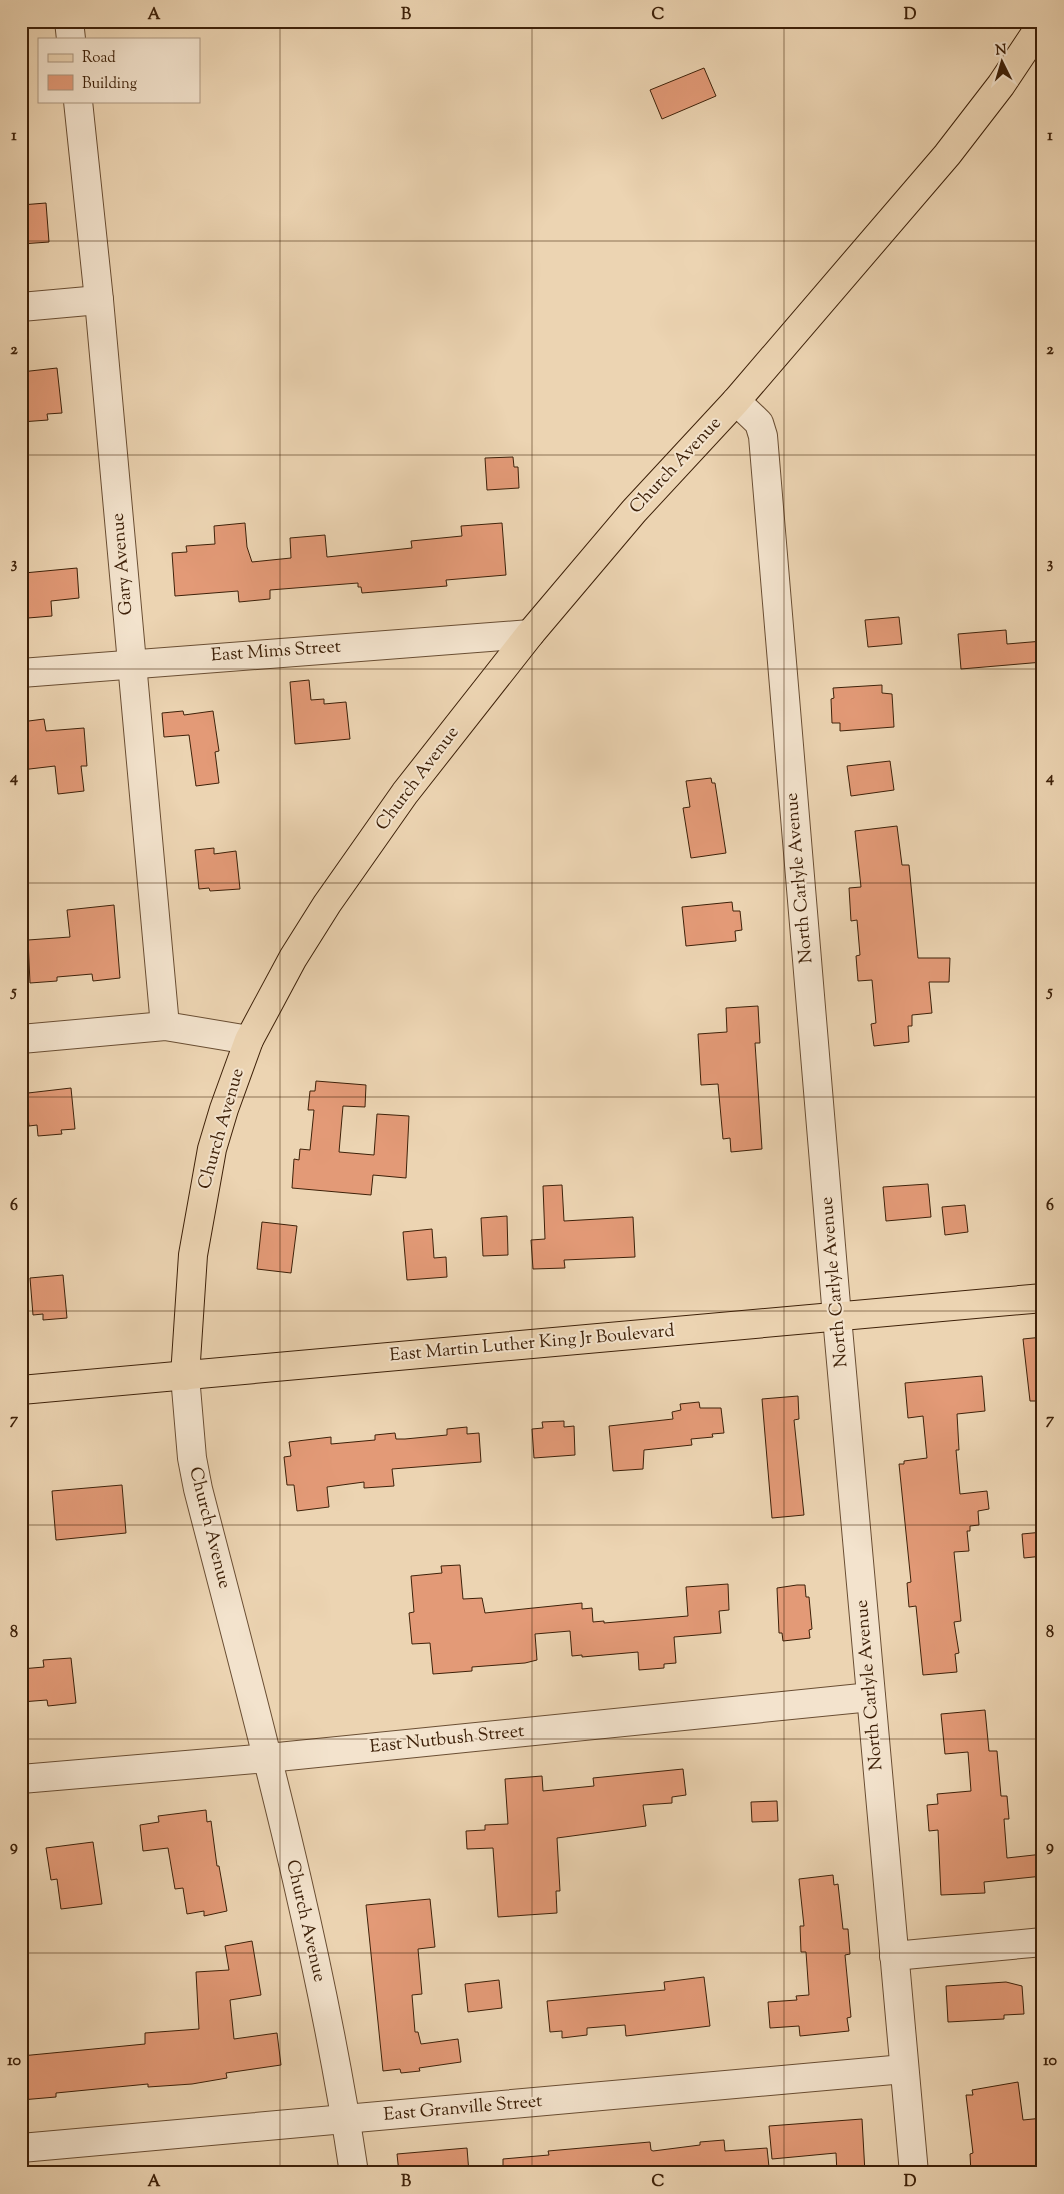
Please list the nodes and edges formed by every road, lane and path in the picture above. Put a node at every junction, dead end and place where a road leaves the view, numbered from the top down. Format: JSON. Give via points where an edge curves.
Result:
{"nodes":[{"id":1,"x":69,"y":21,"type":"edge"},
{"id":2,"x":1043,"y":22,"type":"edge"},
{"id":3,"x":71,"y":38,"type":"edge"},
{"id":4,"x":78,"y":102,"type":"edge"},
{"id":5,"x":99,"y":300,"type":"junction"},
{"id":6,"x":21,"y":307,"type":"edge"},
{"id":7,"x":736,"y":401,"type":"junction"},
{"id":8,"x":530,"y":634,"type":"junction"},
{"id":9,"x":132,"y":663,"type":"junction"},
{"id":10,"x":21,"y":672,"type":"edge"},
{"id":11,"x":165,"y":1026,"type":"junction"},
{"id":12,"x":21,"y":1039,"type":"edge"},
{"id":13,"x":249,"y":1040,"type":"junction"},
{"id":14,"x":1043,"y":1298,"type":"edge"},
{"id":15,"x":838,"y":1316,"type":"junction"},
{"id":16,"x":185,"y":1376,"type":"junction"},
{"id":17,"x":21,"y":1390,"type":"edge"},
{"id":18,"x":871,"y":1697,"type":"junction"},
{"id":19,"x":268,"y":1758,"type":"junction"},
{"id":20,"x":21,"y":1779,"type":"edge"},
{"id":21,"x":1043,"y":1942,"type":"edge"},
{"id":22,"x":894,"y":1956,"type":"junction"},
{"id":23,"x":904,"y":2069,"type":"junction"},
{"id":24,"x":346,"y":2119,"type":"junction"},
{"id":25,"x":21,"y":2148,"type":"edge"},
{"id":26,"x":354,"y":2173,"type":"edge"},
{"id":27,"x":914,"y":2173,"type":"edge"}],
"edges":[{"from":1,"to":3,"type":"street"},
{"from":2,"to":7,"type":"main road","name":"Church Avenue","via":[[980,114]]},
{"from":4,"to":5,"type":"street","name":"Gary Avenue"},
{"from":5,"to":6,"type":"street"},
{"from":5,"to":9,"type":"street","name":"Gary Avenue"},
{"from":7,"to":8,"type":"main road","name":"Church Avenue","via":[[634,510]]},
{"from":7,"to":15,"type":"street","name":"North Carlyle Avenue","via":[[759,423],[763,436]]},
{"from":8,"to":9,"type":"street","name":"East Mims Street"},
{"from":8,"to":13,"type":"main road","name":"Church Avenue","via":[[405,793],[332,897],[293,958]]},
{"from":9,"to":10,"type":"street","name":"East Mims Street"},
{"from":9,"to":11,"type":"street","name":"Gary Avenue"},
{"from":11,"to":12,"type":"street"},
{"from":11,"to":13,"type":"street"},
{"from":13,"to":16,"type":"main road","name":"Church Avenue","via":[[224,1109],[201,1204]]},
{"from":14,"to":15,"type":"main road","name":"East Martin Luther King Jr Boulevard"},
{"from":15,"to":16,"type":"main road","name":"East Martin Luther King Jr Boulevard"},
{"from":15,"to":18,"type":"street","name":"North Carlyle Avenue"},
{"from":16,"to":17,"type":"main road","name":"East Martin Luther King Jr Boulevard"},
{"from":16,"to":19,"type":"street","name":"Church Avenue","via":[[198,1489]]},
{"from":18,"to":19,"type":"street","name":"East Nutbush Street"},
{"from":18,"to":22,"type":"street","name":"North Carlyle Avenue"},
{"from":19,"to":20,"type":"street","name":"East Nutbush Street"},
{"from":19,"to":24,"type":"street","name":"Church Avenue","via":[[321,1990]]},
{"from":21,"to":22,"type":"street"},
{"from":22,"to":23,"type":"street","name":"North Carlyle Avenue"},
{"from":23,"to":24,"type":"street","name":"East Granville Street"},
{"from":23,"to":27,"type":"street","name":"North Carlyle Avenue"},
{"from":24,"to":25,"type":"street","name":"East Granville Street"},
{"from":24,"to":26,"type":"street","name":"Church Avenue"}]}
